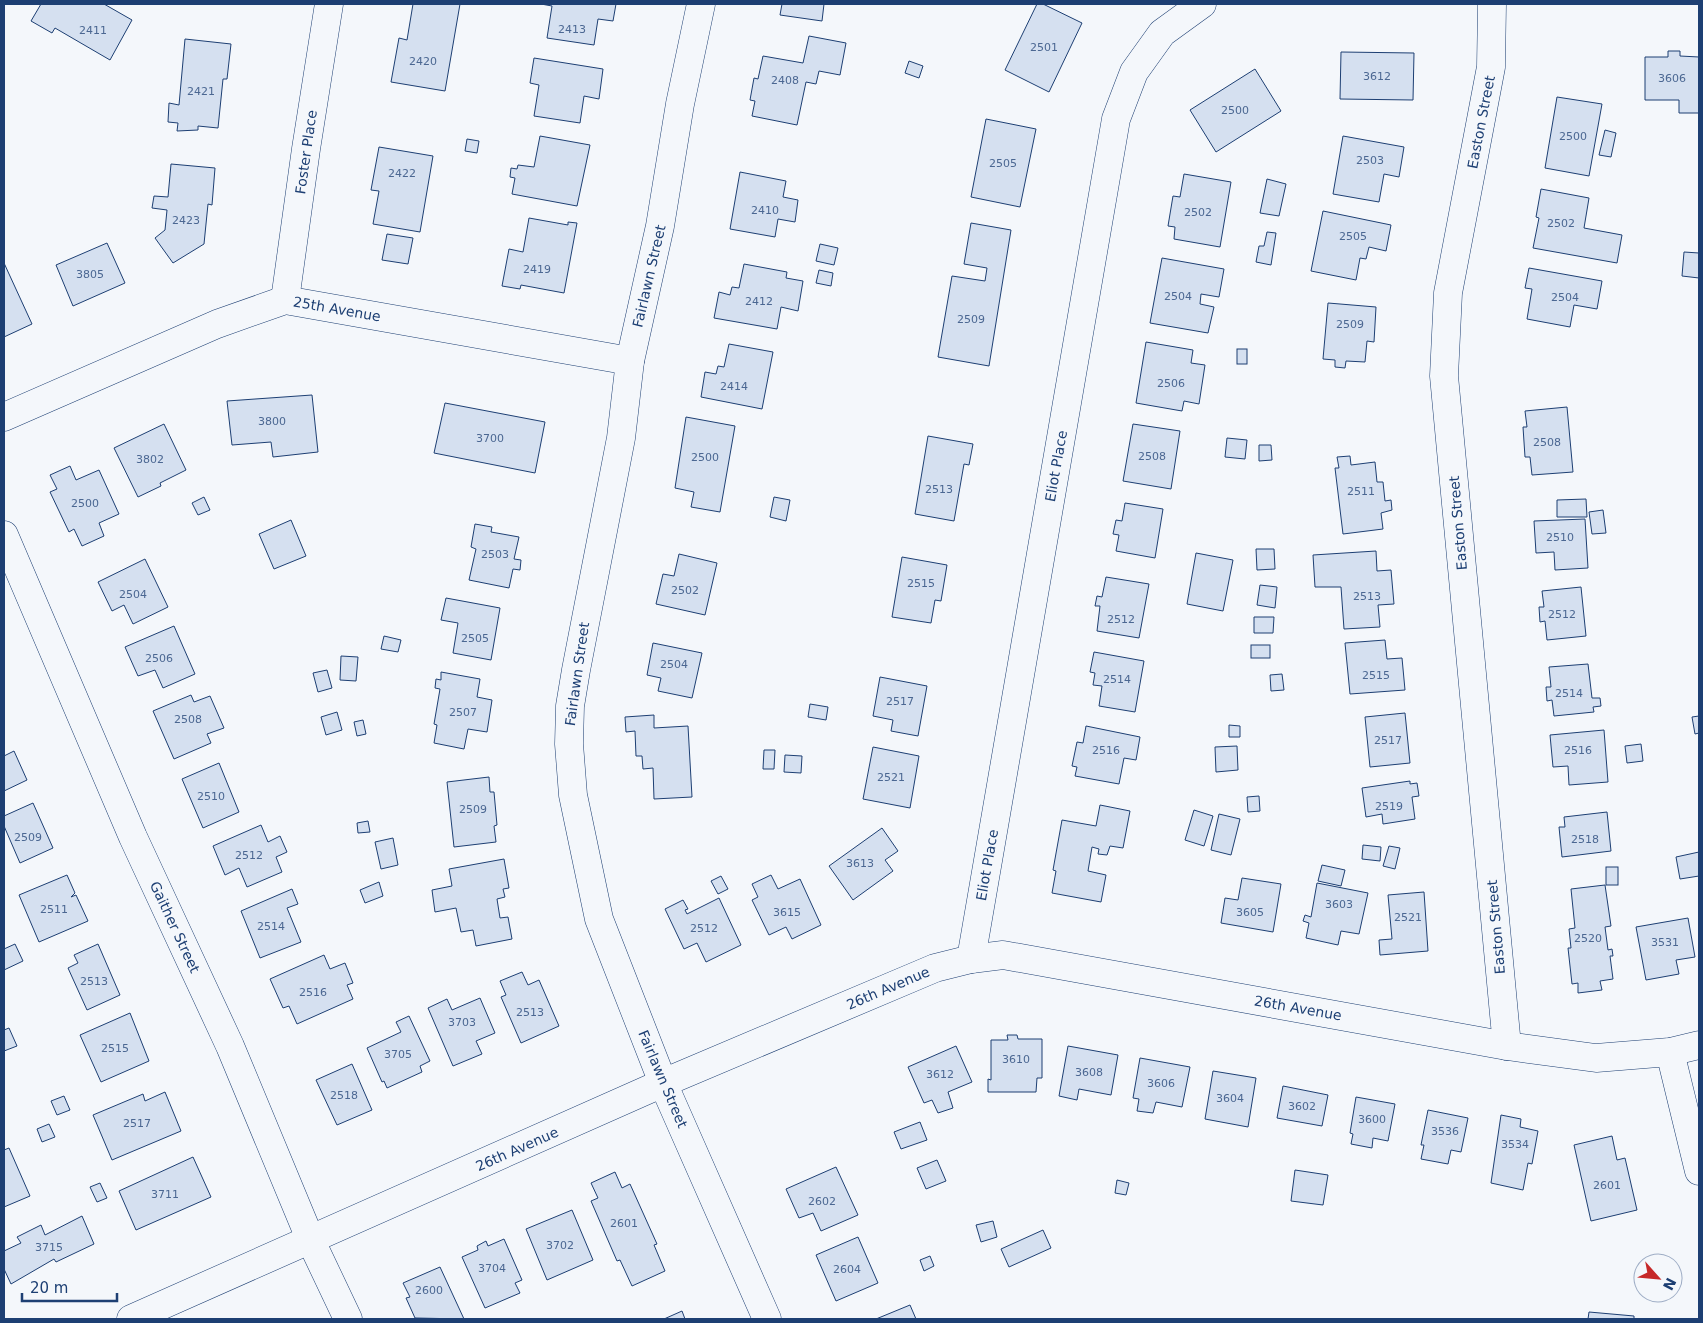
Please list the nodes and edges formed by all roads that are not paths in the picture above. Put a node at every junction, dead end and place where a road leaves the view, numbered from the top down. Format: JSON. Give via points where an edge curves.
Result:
{"nodes":[{"id":1,"x":329,"y":4,"type":"edge"},
{"id":2,"x":701,"y":4,"type":"edge"},
{"id":3,"x":1202,"y":4,"type":"edge"},
{"id":4,"x":1492,"y":4,"type":"edge"},
{"id":5,"x":285,"y":300,"type":"junction"},
{"id":6,"x":630,"y":361,"type":"junction"},
{"id":7,"x":4,"y":417,"type":"edge"},
{"id":8,"x":4,"y":535,"type":"edge"},
{"id":9,"x":971,"y":959,"type":"junction"},
{"id":10,"x":1699,"y":1045,"type":"edge"},
{"id":11,"x":1507,"y":1046,"type":"junction"},
{"id":12,"x":1670,"y":1052,"type":"junction"},
{"id":13,"x":663,"y":1083,"type":"junction"},
{"id":14,"x":1699,"y":1171,"type":"edge"},
{"id":15,"x":311,"y":1241,"type":"junction"},
{"id":16,"x":131,"y":1319,"type":"edge"},
{"id":17,"x":348,"y":1319,"type":"edge"},
{"id":18,"x":767,"y":1319,"type":"edge"}],
"edges":[{"from":1,"to":5,"type":"street","name":"Foster Place"},
{"from":2,"to":6,"type":"street","name":"Fairlawn Street","via":[[660,226]]},
{"from":3,"to":9,"type":"street","name":"Eliot Place","via":[[1162,34],[1134,72],[1116,119]]},
{"from":4,"to":11,"type":"street","name":"Easton Street","via":[[1491,67],[1448,293],[1444,376]]},
{"from":5,"to":6,"type":"street","name":"25th Avenue"},
{"from":5,"to":7,"type":"street","name":"25th Avenue","via":[[217,324]]},
{"from":6,"to":13,"type":"street","name":"Fairlawn Street","via":[[621,438],[574,679],[570,744],[573,795],[599,919]]},
{"from":8,"to":15,"type":"street","name":"Gaither Street","via":[[133,837],[230,1046]]},
{"from":9,"to":11,"type":"street","name":"26th Avenue","via":[[1003,955]]},
{"from":9,"to":13,"type":"street","name":"26th Avenue","via":[[935,968]]},
{"from":10,"to":12,"type":"street","name":"26th Avenue"},
{"from":11,"to":12,"type":"street","name":"26th Avenue","via":[[1596,1058]]},
{"from":12,"to":14,"type":"street"},
{"from":13,"to":15,"type":"street","name":"26th Avenue"},
{"from":13,"to":18,"type":"street","name":"Fairlawn Street"},
{"from":15,"to":16,"type":"street","name":"26th Avenue"},
{"from":15,"to":17,"type":"street","name":"Gaither Street"}]}
